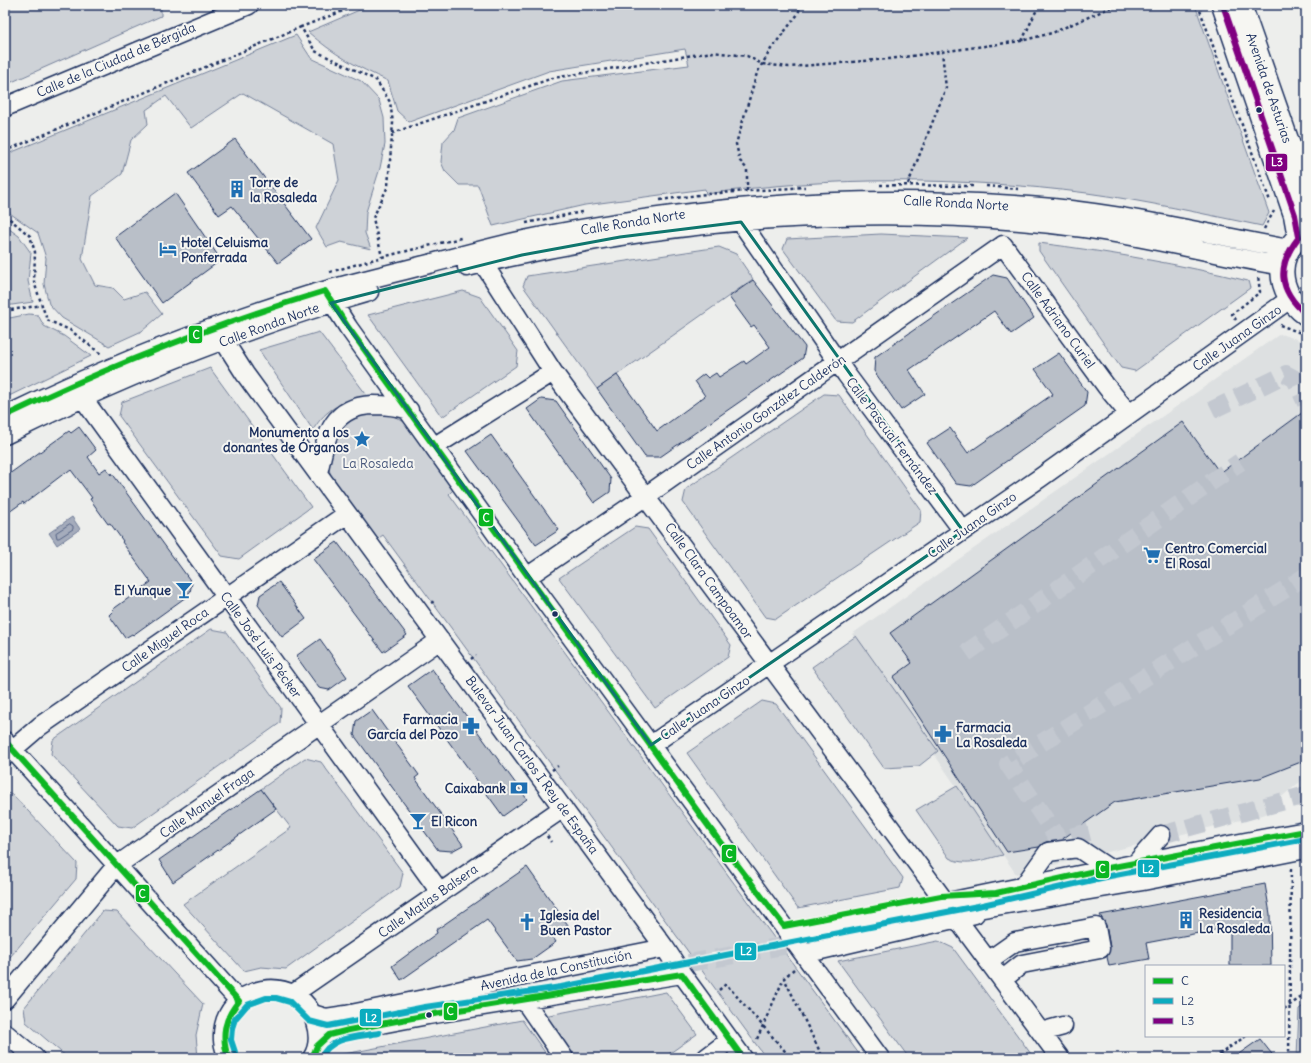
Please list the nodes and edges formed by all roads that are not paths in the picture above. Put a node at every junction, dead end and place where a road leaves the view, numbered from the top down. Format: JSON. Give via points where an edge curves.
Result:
{"nodes":[{"id":1,"x":249,"y":5,"type":"edge"},
{"id":2,"x":1223,"y":5,"type":"edge"},
{"id":3,"x":1240,"y":5,"type":"edge"},
{"id":4,"x":5,"y":106,"type":"edge"},
{"id":5,"x":1306,"y":194,"type":"edge"},
{"id":6,"x":741,"y":222,"type":"junction"},
{"id":7,"x":1014,"y":222,"type":"junction"},
{"id":8,"x":1003,"y":245,"type":"junction"},
{"id":9,"x":1294,"y":246,"type":"edge"},
{"id":10,"x":483,"y":263,"type":"junction"},
{"id":11,"x":328,"y":297,"type":"junction"},
{"id":12,"x":1290,"y":299,"type":"junction"},
{"id":13,"x":1306,"y":314,"type":"edge"},
{"id":14,"x":224,"y":341,"type":"junction"},
{"id":15,"x":838,"y":362,"type":"junction"},
{"id":16,"x":553,"y":372,"type":"junction"},
{"id":17,"x":82,"y":397,"type":"junction"},
{"id":18,"x":409,"y":410,"type":"junction"},
{"id":19,"x":1129,"y":414,"type":"junction"},
{"id":20,"x":5,"y":416,"type":"edge"},
{"id":21,"x":5,"y":435,"type":"edge"},
{"id":22,"x":435,"y":446,"type":"junction"},
{"id":23,"x":318,"y":473,"type":"junction"},
{"id":24,"x":646,"y":496,"type":"junction"},
{"id":25,"x":347,"y":514,"type":"junction"},
{"id":26,"x":963,"y":531,"type":"junction"},
{"id":27,"x":527,"y":577,"type":"junction"},
{"id":28,"x":226,"y":597,"type":"junction"},
{"id":29,"x":440,"y":640,"type":"junction"},
{"id":30,"x":771,"y":664,"type":"junction"},
{"id":31,"x":320,"y":724,"type":"junction"},
{"id":32,"x":651,"y":745,"type":"junction"},
{"id":33,"x":7,"y":749,"type":"edge"},
{"id":34,"x":563,"y":808,"type":"junction"},
{"id":35,"x":1306,"y":831,"type":"edge"},
{"id":36,"x":1161,"y":835,"type":"tunnel mouth"},
{"id":37,"x":1299,"y":850,"type":"edge"},
{"id":38,"x":1138,"y":862,"type":"junction"},
{"id":39,"x":116,"y":866,"type":"junction"},
{"id":40,"x":1108,"y":868,"type":"junction"},
{"id":41,"x":1023,"y":886,"type":"junction"},
{"id":42,"x":440,"y":892,"type":"junction"},
{"id":43,"x":941,"y":896,"type":"junction"},
{"id":44,"x":1000,"y":899,"type":"junction"},
{"id":45,"x":956,"y":919,"type":"junction"},
{"id":46,"x":784,"y":926,"type":"junction"},
{"id":47,"x":806,"y":942,"type":"junction"},
{"id":48,"x":661,"y":958,"type":"junction"},
{"id":49,"x":988,"y":961,"type":"junction"},
{"id":50,"x":682,"y":974,"type":"junction"},
{"id":51,"x":1002,"y":980,"type":"junction"},
{"id":52,"x":293,"y":994,"type":"junction"},
{"id":53,"x":5,"y":999,"type":"edge"},
{"id":54,"x":524,"y":1000,"type":"junction"},
{"id":55,"x":239,"y":1001,"type":"junction"},
{"id":56,"x":426,"y":1007,"type":"junction"},
{"id":57,"x":313,"y":1014,"type":"junction"},
{"id":58,"x":1063,"y":1026,"type":"dead end"},
{"id":59,"x":1041,"y":1032,"type":"junction"},
{"id":60,"x":5,"y":1033,"type":"edge"},
{"id":61,"x":730,"y":1040,"type":"junction"},
{"id":62,"x":315,"y":1052,"type":"edge"},
{"id":63,"x":35,"y":1058,"type":"edge"},
{"id":64,"x":228,"y":1058,"type":"edge"},
{"id":65,"x":564,"y":1058,"type":"edge"},
{"id":66,"x":706,"y":1058,"type":"edge"},
{"id":67,"x":743,"y":1058,"type":"edge"},
{"id":68,"x":880,"y":1058,"type":"edge"},
{"id":69,"x":1060,"y":1058,"type":"edge"}],
"edges":[{"from":1,"to":4,"type":"street","name":"Calle de la Ciudad de Bérgida"},
{"from":2,"to":9,"type":"main road","name":"Avenida de Asturias","via":[[1295,215]]},
{"from":3,"to":5,"type":"main road","name":"Avenida de Asturias"},
{"from":6,"to":7,"type":"street","name":"Calle Ronda Norte","via":[[787,218],[890,216],[961,217]]},
{"from":6,"to":10,"type":"street","name":"Calle Ronda Norte","via":[[620,237]]},
{"from":6,"to":15,"type":"street","name":"Calle Pascual Fernández"},
{"from":7,"to":8,"type":"street"},
{"from":7,"to":9,"type":"street","name":"Calle Ronda Norte","via":[[1083,228],[1138,237]]},
{"from":8,"to":15,"type":"street","name":"Calle Antonio González Calderón"},
{"from":8,"to":19,"type":"street","name":"Calle Adriano Curiel"},
{"from":9,"to":11,"type":"street","name":"Calle Ronda Norte","via":[[1149,221],[1060,209],[966,203],[847,201],[685,214],[518,241]]},
{"from":9,"to":12,"type":"main road","name":"Avenida de Asturias","via":[[1284,283]]},
{"from":10,"to":11,"type":"street","name":"Calle Ronda Norte"},
{"from":10,"to":16,"type":"street","name":"Calle Clara Campoamor"},
{"from":11,"to":14,"type":"street","name":"Calle Ronda Norte"},
{"from":11,"to":18,"type":"street"},
{"from":11,"to":20,"type":"street","name":"Calle Ronda Norte","via":[[301,298],[195,335],[77,382]]},
{"from":12,"to":13,"type":"main road"},
{"from":12,"to":19,"type":"street","name":"Calle Juana Ginzo"},
{"from":14,"to":17,"type":"street","name":"Calle Ronda Norte"},
{"from":14,"to":23,"type":"street","name":"Bulevar Juan Carlos I Rey de España"},
{"from":15,"to":24,"type":"street","name":"Calle Antonio González Calderón"},
{"from":15,"to":26,"type":"street","name":"Calle Pascual Fernández"},
{"from":16,"to":22,"type":"street"},
{"from":16,"to":24,"type":"street","name":"Calle Clara Campoamor"},
{"from":17,"to":21,"type":"street","name":"Calle Ronda Norte"},
{"from":17,"to":28,"type":"street","name":"Calle José Luis Pécker"},
{"from":18,"to":22,"type":"street"},
{"from":18,"to":23,"type":"street","via":[[381,405],[361,406],[342,414],[331,426]]},
{"from":19,"to":26,"type":"street","name":"Calle Juana Ginzo"},
{"from":22,"to":27,"type":"street"},
{"from":23,"to":25,"type":"street","name":"Bulevar Juan Carlos I Rey de España"},
{"from":24,"to":27,"type":"street","name":"Calle Antonio González Calderón"},
{"from":24,"to":30,"type":"street","name":"Calle Clara Campoamor"},
{"from":25,"to":28,"type":"street","name":"Calle Miguel Roca"},
{"from":25,"to":29,"type":"street","name":"Bulevar Juan Carlos I Rey de España"},
{"from":26,"to":30,"type":"street","name":"Calle Juana Ginzo"},
{"from":27,"to":32,"type":"street"},
{"from":28,"to":31,"type":"street","name":"Calle José Luis Pécker"},
{"from":28,"to":33,"type":"street","name":"Calle Miguel Roca"},
{"from":29,"to":31,"type":"street","name":"Calle Manuel Fraga"},
{"from":29,"to":34,"type":"street","name":"Bulevar Juan Carlos I Rey de España"},
{"from":30,"to":32,"type":"street","name":"Calle Juana Ginzo"},
{"from":30,"to":43,"type":"street","name":"Calle Clara Campoamor"},
{"from":31,"to":39,"type":"street","name":"Calle Manuel Fraga"},
{"from":31,"to":42,"type":"street","name":"Calle José Luis Pécker"},
{"from":32,"to":46,"type":"street"},
{"from":33,"to":39,"type":"street"},
{"from":34,"to":42,"type":"street","name":"Calle Matías Balsera"},
{"from":34,"to":48,"type":"street","name":"Bulevar Juan Carlos I Rey de España"},
{"from":35,"to":38,"type":"street"},
{"from":36,"to":38,"type":"street"},
{"from":37,"to":44,"type":"street","via":[[1144,881]]},
{"from":38,"to":40,"type":"street"},
{"from":39,"to":53,"type":"street","name":"Calle Manuel Fraga"},
{"from":39,"to":55,"type":"street"},
{"from":40,"to":41,"type":"street"},
{"from":40,"to":41,"type":"street","via":[[1078,848],[1048,852]]},
{"from":41,"to":44,"type":"street"},
{"from":42,"to":52,"type":"street","name":"Calle Matías Balsera"},
{"from":43,"to":44,"type":"street"},
{"from":43,"to":46,"type":"street"},
{"from":44,"to":45,"type":"street"},
{"from":44,"to":47,"type":"street"},
{"from":45,"to":47,"type":"street"},
{"from":45,"to":49,"type":"street"},
{"from":46,"to":47,"type":"street"},
{"from":47,"to":68,"type":"street"},
{"from":48,"to":50,"type":"street","name":"Bulevar Juan Carlos I Rey de España"},
{"from":48,"to":56,"type":"street","name":"Avenida de la Constitución"},
{"from":49,"to":51,"type":"street"},
{"from":49,"to":51,"type":"street","via":[[1015,942],[1096,927],[1100,949],[1022,964]]},
{"from":50,"to":54,"type":"street","name":"Avenida de la Constitución"},
{"from":50,"to":61,"type":"street","name":"Bulevar Juan Carlos I Rey de España"},
{"from":51,"to":59,"type":"street"},
{"from":52,"to":55,"type":"street","via":[[271,988],[255,991]]},
{"from":52,"to":57,"type":"street","via":[[303,1001]]},
{"from":54,"to":56,"type":"street","name":"Avenida de la Constitución"},
{"from":54,"to":65,"type":"street"},
{"from":55,"to":64,"type":"street","via":[[230,1011],[223,1029],[223,1042]]},
{"from":56,"to":57,"type":"street","name":"Avenida de la Constitución","via":[[326,1018]]},
{"from":56,"to":62,"type":"street","name":"Avenida de la Constitución","via":[[329,1035]]},
{"from":57,"to":62,"type":"street","via":[[318,1031]]},
{"from":58,"to":59,"type":"street"},
{"from":59,"to":69,"type":"street"},
{"from":60,"to":63,"type":"street"},
{"from":61,"to":66,"type":"street"},
{"from":61,"to":67,"type":"street","name":"Bulevar Juan Carlos I Rey de España"}]}
